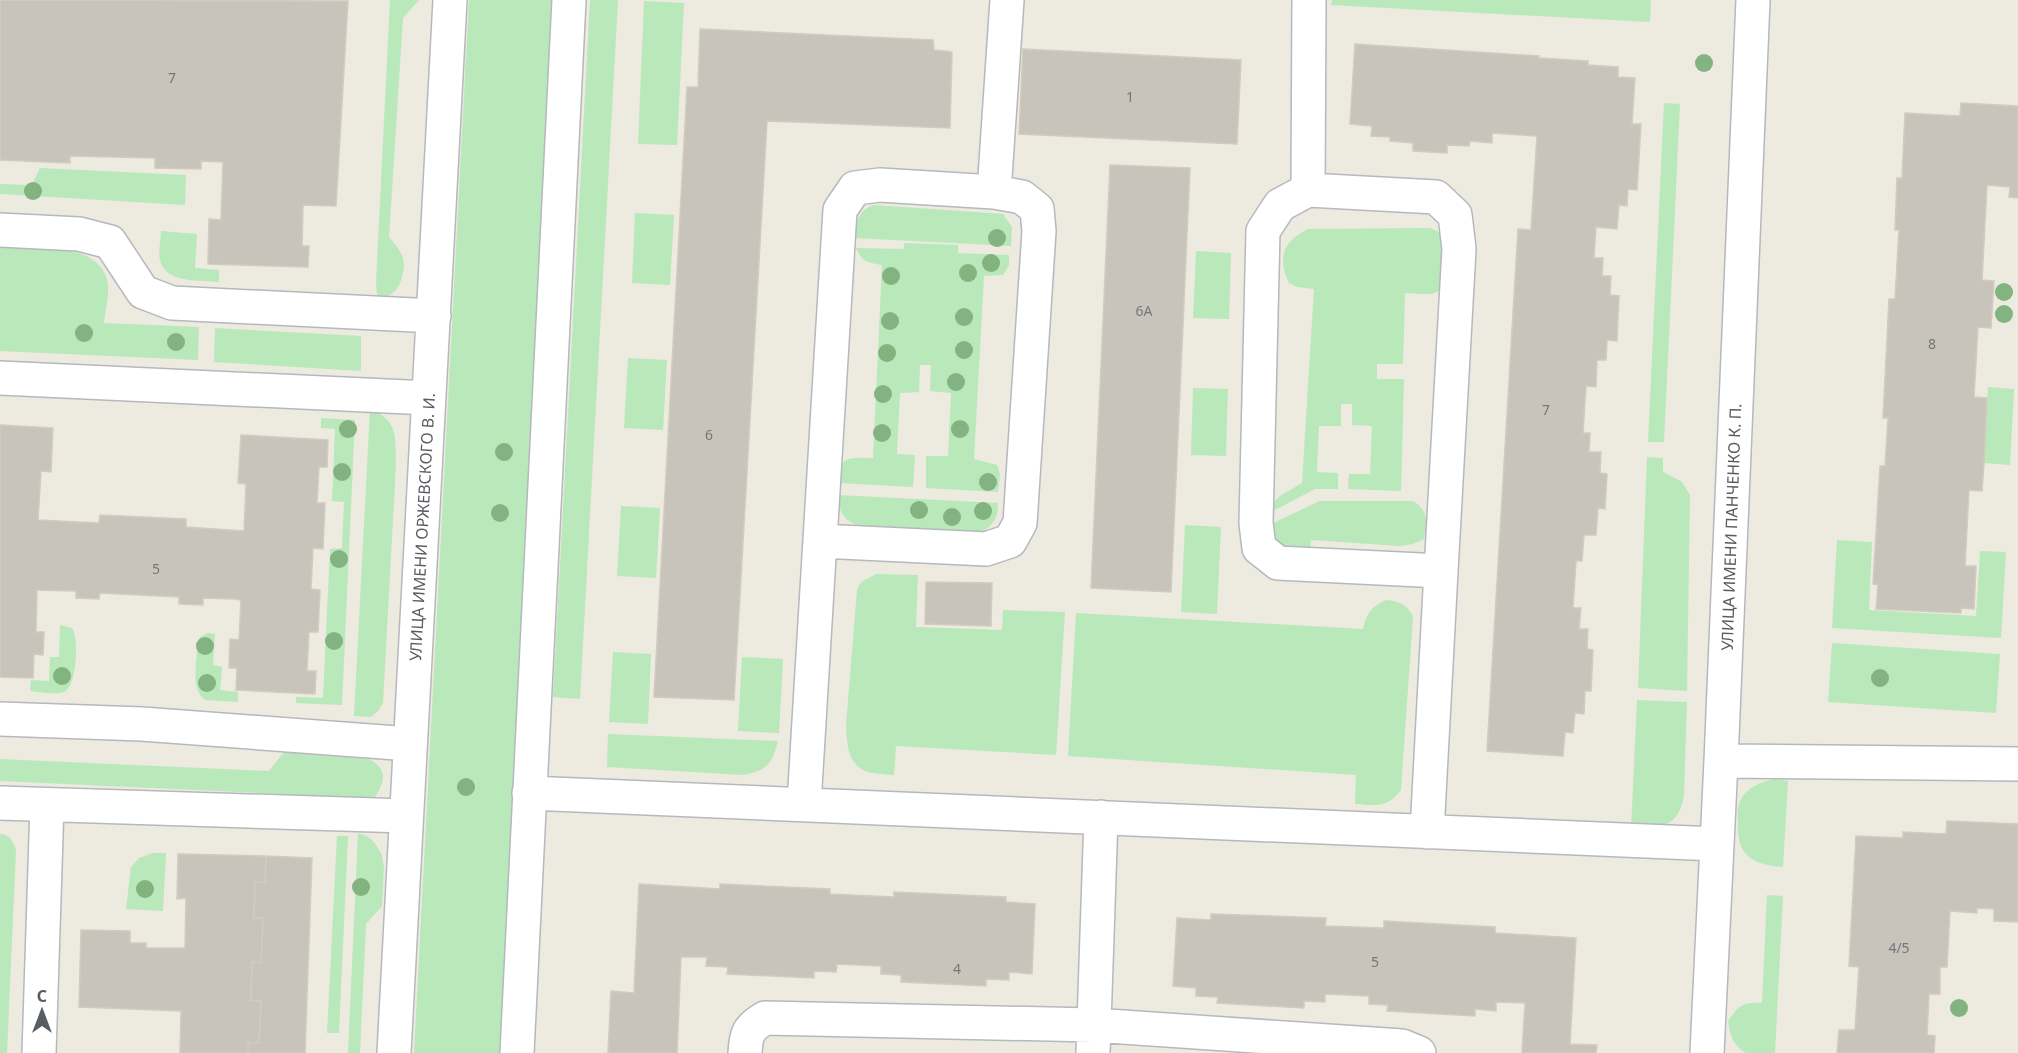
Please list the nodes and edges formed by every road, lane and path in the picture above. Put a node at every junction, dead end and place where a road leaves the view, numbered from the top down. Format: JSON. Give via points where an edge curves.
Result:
{"nodes":[{"id":1,"x":450,"y":0,"type":"edge"},
{"id":2,"x":569,"y":0,"type":"edge"},
{"id":3,"x":1008,"y":0,"type":"edge"},
{"id":4,"x":1309,"y":0,"type":"edge"},
{"id":5,"x":1753,"y":0,"type":"edge"},
{"id":6,"x":1308,"y":190,"type":"junction"},
{"id":7,"x":994,"y":192,"type":"junction"},
{"id":8,"x":0,"y":230,"type":"edge"},
{"id":9,"x":434,"y":316,"type":"junction"},
{"id":10,"x":0,"y":378,"type":"edge"},
{"id":11,"x":429,"y":398,"type":"junction"},
{"id":12,"x":820,"y":541,"type":"junction"},
{"id":13,"x":1441,"y":571,"type":"junction"},
{"id":14,"x":0,"y":719,"type":"edge"},
{"id":15,"x":410,"y":744,"type":"junction"},
{"id":16,"x":1721,"y":760,"type":"junction"},
{"id":17,"x":2018,"y":764,"type":"edge"},
{"id":18,"x":529,"y":793,"type":"junction"},
{"id":19,"x":0,"y":803,"type":"edge"},
{"id":20,"x":804,"y":804,"type":"junction"},
{"id":21,"x":48,"y":805,"type":"junction"},
{"id":22,"x":406,"y":816,"type":"junction"},
{"id":23,"x":1101,"y":817,"type":"junction"},
{"id":24,"x":1427,"y":832,"type":"junction"},
{"id":25,"x":1716,"y":844,"type":"junction"},
{"id":26,"x":1093,"y":1039,"type":"edge"},
{"id":27,"x":39,"y":1053,"type":"edge"},
{"id":28,"x":394,"y":1053,"type":"edge"},
{"id":29,"x":517,"y":1053,"type":"edge"},
{"id":30,"x":745,"y":1053,"type":"edge"},
{"id":31,"x":1419,"y":1053,"type":"edge"},
{"id":32,"x":1707,"y":1053,"type":"edge"}],
"edges":[{"from":1,"to":9,"type":"street","name":"УЛИЦА ИМЕНИ ОРЖЕВСКОГО В. И."},
{"from":2,"to":18,"type":"street"},
{"from":3,"to":7,"type":"street"},
{"from":4,"to":6,"type":"street"},
{"from":5,"to":16,"type":"street","name":"УЛИЦА ИМЕНИ ПАНЧЕНКО К. П."},
{"from":6,"to":13,"type":"street","via":[[1436,197],[1455,215],[1459,249]]},
{"from":6,"to":13,"type":"street","via":[[1280,205],[1263,231],[1256,523],[1259,548],[1278,563]]},
{"from":7,"to":12,"type":"street","via":[[880,185],[855,188],[840,210]]},
{"from":7,"to":12,"type":"street","via":[[1022,197],[1037,209],[1039,231],[1020,523],[1010,541],[986,549]]},
{"from":8,"to":9,"type":"street","via":[[79,234],[110,242],[143,292],[172,303]]},
{"from":9,"to":11,"type":"street","name":"УЛИЦА ИМЕНИ ОРЖЕВСКОГО В. И."},
{"from":10,"to":11,"type":"street"},
{"from":11,"to":15,"type":"street","name":"УЛИЦА ИМЕНИ ОРЖЕВСКОГО В. И."},
{"from":12,"to":20,"type":"street"},
{"from":13,"to":24,"type":"street"},
{"from":14,"to":15,"type":"street","via":[[142,724]]},
{"from":15,"to":22,"type":"street","name":"УЛИЦА ИМЕНИ ОРЖЕВСКОГО В. И."},
{"from":16,"to":17,"type":"street"},
{"from":16,"to":25,"type":"street","name":"УЛИЦА ИМЕНИ ПАНЧЕНКО К. П."},
{"from":18,"to":20,"type":"street"},
{"from":18,"to":29,"type":"street"},
{"from":19,"to":21,"type":"street"},
{"from":20,"to":23,"type":"street"},
{"from":21,"to":22,"type":"street"},
{"from":21,"to":27,"type":"street"},
{"from":22,"to":28,"type":"street","name":"УЛИЦА ИМЕНИ ОРЖЕВСКОГО В. И."},
{"from":23,"to":24,"type":"street"},
{"from":23,"to":26,"type":"street"},
{"from":24,"to":25,"type":"street"},
{"from":25,"to":32,"type":"street","name":"УЛИЦА ИМЕНИ ПАНЧЕНКО К. П."},
{"from":26,"to":30,"type":"street","via":[[765,1018],[752,1026]]},
{"from":26,"to":31,"type":"street","via":[[1402,1046]]}]}
